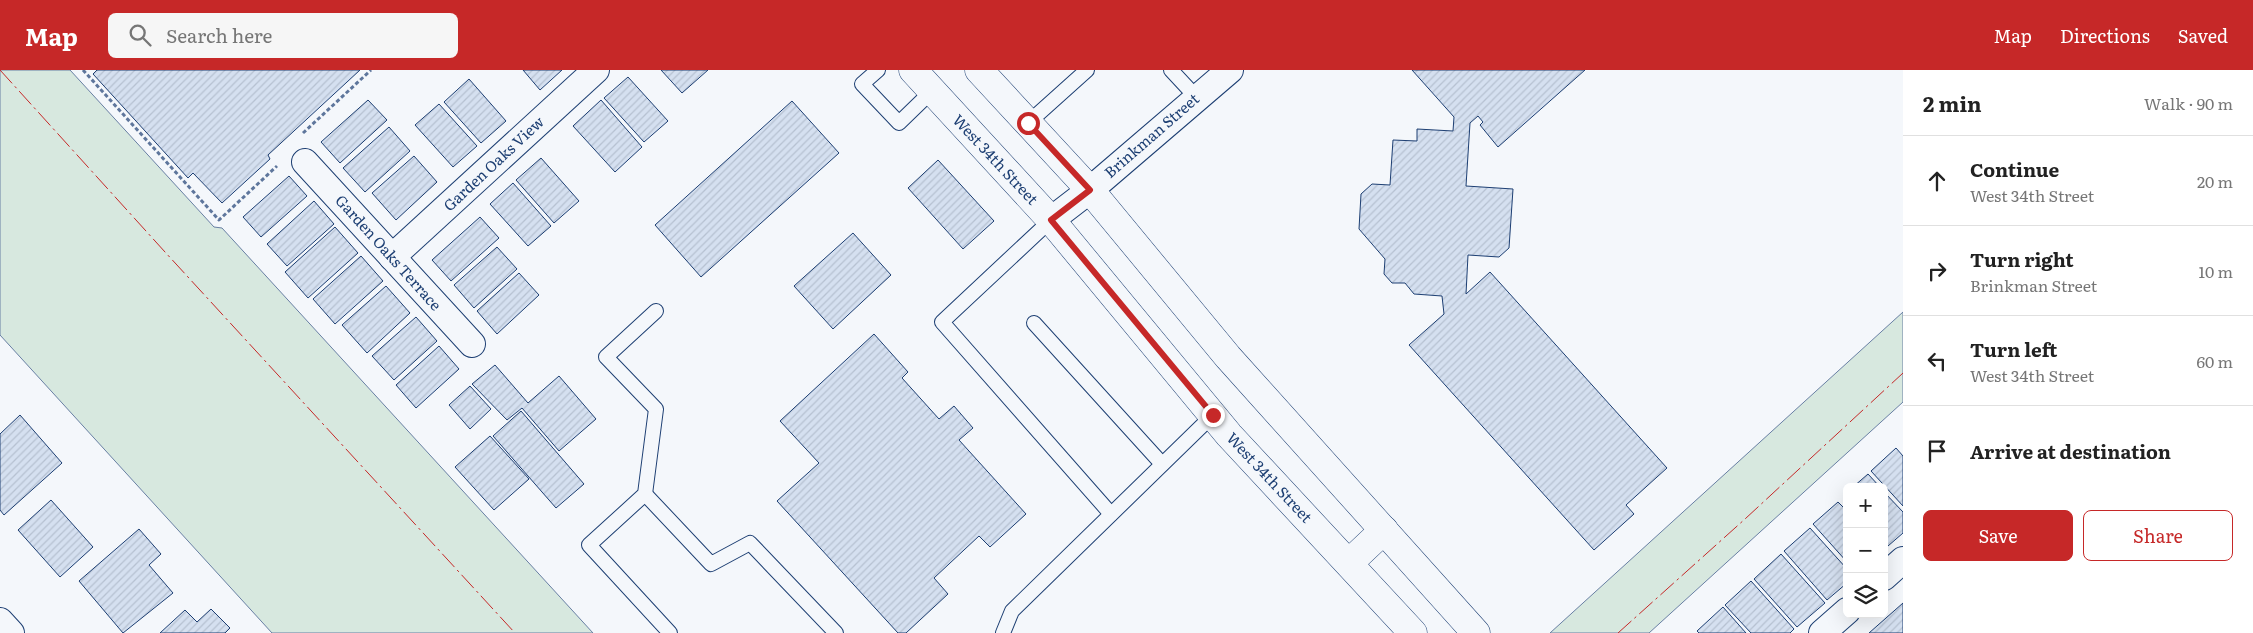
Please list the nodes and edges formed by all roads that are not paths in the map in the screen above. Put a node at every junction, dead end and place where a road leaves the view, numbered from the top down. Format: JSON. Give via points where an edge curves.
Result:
{"nodes":[{"id":1,"x":596,"y":70,"type":"edge"},
{"id":2,"x":878,"y":70,"type":"edge"},
{"id":3,"x":913,"y":70,"type":"edge"},
{"id":4,"x":979,"y":70,"type":"edge"},
{"id":5,"x":1088,"y":70,"type":"edge"},
{"id":6,"x":1171,"y":70,"type":"edge"},
{"id":7,"x":1230,"y":70,"type":"edge"},
{"id":8,"x":932,"y":91,"type":"junction"},
{"id":9,"x":1197,"y":98,"type":"junction"},
{"id":10,"x":1028,"y":123,"type":"junction"},
{"id":11,"x":295,"y":154,"type":"road end"},
{"id":12,"x":1090,"y":190,"type":"junction"},
{"id":13,"x":1051,"y":220,"type":"junction"},
{"id":14,"x":392,"y":258,"type":"junction"},
{"id":15,"x":656,"y":312,"type":"dead end"},
{"id":16,"x":1034,"y":323,"type":"dead end"},
{"id":17,"x":472,"y":344,"type":"dead end"},
{"id":18,"x":1213,"y":415,"type":"junction"},
{"id":19,"x":1162,"y":464,"type":"junction"},
{"id":20,"x":645,"y":494,"type":"junction"},
{"id":21,"x":1111,"y":514,"type":"junction"},
{"id":22,"x":1384,"y":530,"type":"junction"},
{"id":23,"x":1903,"y":560,"type":"edge"},
{"id":24,"x":1349,"y":563,"type":"junction"},
{"id":25,"x":1888,"y":573,"type":"edge"},
{"id":26,"x":0,"y":621,"type":"edge"},
{"id":27,"x":1468,"y":630,"type":"edge"},
{"id":28,"x":10,"y":633,"type":"edge"},
{"id":29,"x":670,"y":633,"type":"edge"},
{"id":30,"x":836,"y":633,"type":"edge"},
{"id":31,"x":1003,"y":633,"type":"edge"},
{"id":32,"x":1414,"y":633,"type":"edge"}],
"edges":[{"from":1,"to":14,"type":"street","name":"Garden Oaks View"},
{"from":2,"to":8,"type":"lane","via":[[862,84],[899,123]]},
{"from":3,"to":8,"type":"main road","name":"West 34th Street"},
{"from":4,"to":10,"type":"main road"},
{"from":5,"to":10,"type":"lane"},
{"from":6,"to":9,"type":"lane"},
{"from":7,"to":9,"type":"street","name":"Brinkman Street"},
{"from":8,"to":13,"type":"main road","name":"West 34th Street"},
{"from":9,"to":12,"type":"street","name":"Brinkman Street"},
{"from":10,"to":12,"type":"main road"},
{"from":11,"to":14,"type":"street","name":"Garden Oaks Terrace"},
{"from":12,"to":13,"type":"street","name":"Brinkman Street"},
{"from":12,"to":22,"type":"main road","via":[[1228,357]]},
{"from":13,"to":18,"type":"main road","name":"West 34th Street"},
{"from":13,"to":21,"type":"lane","via":[[942,322]]},
{"from":14,"to":17,"type":"street","name":"Garden Oaks Terrace"},
{"from":15,"to":20,"type":"lane","via":[[606,357],[656,409]]},
{"from":16,"to":19,"type":"lane"},
{"from":18,"to":19,"type":"lane"},
{"from":18,"to":24,"type":"main road","name":"West 34th Street"},
{"from":19,"to":21,"type":"lane"},
{"from":20,"to":29,"type":"lane","via":[[589,545]]},
{"from":20,"to":30,"type":"lane","via":[[711,564],[750,543]]},
{"from":21,"to":31,"type":"lane","via":[[1012,611]]},
{"from":22,"to":24,"type":"main road"},
{"from":22,"to":27,"type":"main road"},
{"from":23,"to":25,"type":"street"},
{"from":24,"to":32,"type":"main road","name":"West 34th Street"},
{"from":26,"to":28,"type":"street"}]}
